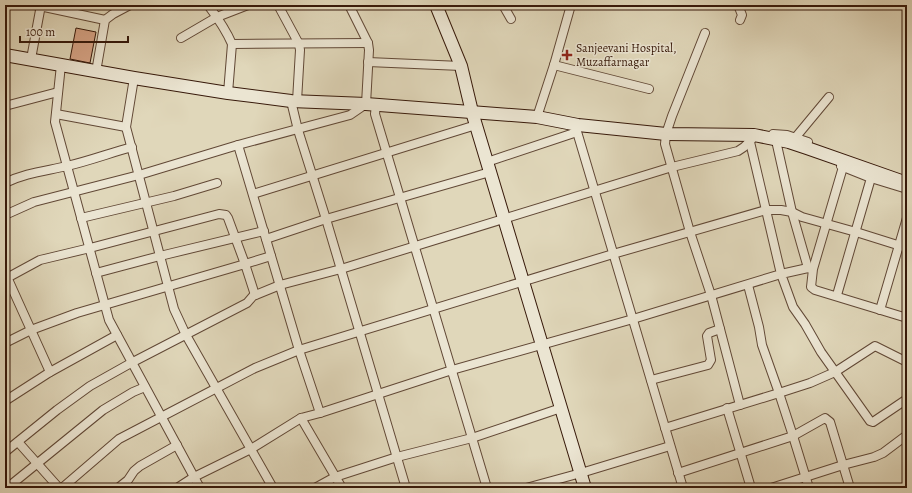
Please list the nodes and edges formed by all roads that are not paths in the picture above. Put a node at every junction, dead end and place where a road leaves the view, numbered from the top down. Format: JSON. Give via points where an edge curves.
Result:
{"nodes":[{"id":1,"x":39,"y":5,"type":"edge"},
{"id":2,"x":130,"y":5,"type":"edge"},
{"id":3,"x":208,"y":5,"type":"edge"},
{"id":4,"x":248,"y":5,"type":"edge"},
{"id":5,"x":278,"y":5,"type":"edge"},
{"id":6,"x":349,"y":5,"type":"edge"},
{"id":7,"x":436,"y":5,"type":"edge"},
{"id":8,"x":503,"y":5,"type":"edge"},
{"id":9,"x":572,"y":5,"type":"edge"},
{"id":10,"x":738,"y":5,"type":"edge"},
{"id":11,"x":119,"y":8,"type":"edge"},
{"id":12,"x":217,"y":18,"type":"junction"},
{"id":13,"x":511,"y":19,"type":"dead end"},
{"id":14,"x":105,"y":20,"type":"junction"},
{"id":15,"x":740,"y":20,"type":"dead end"},
{"id":16,"x":705,"y":33,"type":"dead end"},
{"id":17,"x":181,"y":38,"type":"dead end"},
{"id":18,"x":368,"y":43,"type":"junction"},
{"id":19,"x":232,"y":44,"type":"junction"},
{"id":20,"x":299,"y":44,"type":"junction"},
{"id":21,"x":5,"y":55,"type":"edge"},
{"id":22,"x":31,"y":59,"type":"junction"},
{"id":23,"x":368,"y":62,"type":"junction"},
{"id":24,"x":554,"y":65,"type":"junction"},
{"id":25,"x":61,"y":66,"type":"junction"},
{"id":26,"x":461,"y":66,"type":"junction"},
{"id":27,"x":96,"y":72,"type":"junction"},
{"id":28,"x":134,"y":78,"type":"junction"},
{"id":29,"x":649,"y":89,"type":"dead end"},
{"id":30,"x":58,"y":92,"type":"junction"},
{"id":31,"x":228,"y":93,"type":"junction"},
{"id":32,"x":829,"y":97,"type":"dead end"},
{"id":33,"x":294,"y":101,"type":"junction"},
{"id":34,"x":371,"y":104,"type":"junction"},
{"id":35,"x":5,"y":106,"type":"edge"},
{"id":36,"x":472,"y":112,"type":"junction"},
{"id":37,"x":56,"y":114,"type":"junction"},
{"id":38,"x":536,"y":117,"type":"junction"},
{"id":39,"x":476,"y":125,"type":"junction"},
{"id":40,"x":126,"y":127,"type":"junction"},
{"id":41,"x":576,"y":128,"type":"junction"},
{"id":42,"x":298,"y":130,"type":"junction"},
{"id":43,"x":666,"y":134,"type":"junction"},
{"id":44,"x":752,"y":139,"type":"junction"},
{"id":45,"x":792,"y":140,"type":"junction"},
{"id":46,"x":238,"y":145,"type":"junction"},
{"id":47,"x":777,"y":145,"type":"junction"},
{"id":48,"x":132,"y":147,"type":"junction"},
{"id":49,"x":387,"y":153,"type":"junction"},
{"id":50,"x":67,"y":166,"type":"junction"},
{"id":51,"x":489,"y":167,"type":"junction"},
{"id":52,"x":843,"y":167,"type":"junction"},
{"id":53,"x":672,"y":168,"type":"junction"},
{"id":54,"x":139,"y":175,"type":"junction"},
{"id":55,"x":313,"y":175,"type":"junction"},
{"id":56,"x":871,"y":178,"type":"junction"},
{"id":57,"x":904,"y":180,"type":"edge"},
{"id":58,"x":5,"y":183,"type":"edge"},
{"id":59,"x":218,"y":183,"type":"dead end"},
{"id":60,"x":907,"y":189,"type":"edge"},
{"id":61,"x":595,"y":190,"type":"junction"},
{"id":62,"x":74,"y":192,"type":"junction"},
{"id":63,"x":253,"y":194,"type":"junction"},
{"id":64,"x":400,"y":198,"type":"junction"},
{"id":65,"x":146,"y":203,"type":"junction"},
{"id":66,"x":766,"y":210,"type":"junction"},
{"id":67,"x":792,"y":212,"type":"junction"},
{"id":68,"x":5,"y":215,"type":"edge"},
{"id":69,"x":81,"y":218,"type":"junction"},
{"id":70,"x":907,"y":218,"type":"edge"},
{"id":71,"x":326,"y":219,"type":"junction"},
{"id":72,"x":505,"y":220,"type":"junction"},
{"id":73,"x":826,"y":224,"type":"junction"},
{"id":74,"x":153,"y":231,"type":"junction"},
{"id":75,"x":690,"y":232,"type":"junction"},
{"id":76,"x":856,"y":232,"type":"junction"},
{"id":77,"x":265,"y":235,"type":"junction"},
{"id":78,"x":236,"y":238,"type":"junction"},
{"id":79,"x":415,"y":246,"type":"junction"},
{"id":80,"x":898,"y":246,"type":"junction"},
{"id":81,"x":90,"y":248,"type":"junction"},
{"id":82,"x":907,"y":248,"type":"edge"},
{"id":83,"x":613,"y":254,"type":"junction"},
{"id":84,"x":160,"y":256,"type":"junction"},
{"id":85,"x":271,"y":256,"type":"junction"},
{"id":86,"x":245,"y":264,"type":"junction"},
{"id":87,"x":811,"y":268,"type":"junction"},
{"id":88,"x":341,"y":269,"type":"junction"},
{"id":89,"x":96,"y":273,"type":"junction"},
{"id":90,"x":781,"y":274,"type":"junction"},
{"id":91,"x":6,"y":278,"type":"edge"},
{"id":92,"x":524,"y":282,"type":"junction"},
{"id":93,"x":748,"y":284,"type":"junction"},
{"id":94,"x":280,"y":285,"type":"junction"},
{"id":95,"x":168,"y":287,"type":"junction"},
{"id":96,"x":255,"y":295,"type":"junction"},
{"id":97,"x":711,"y":295,"type":"junction"},
{"id":98,"x":837,"y":295,"type":"junction"},
{"id":99,"x":105,"y":306,"type":"junction"},
{"id":100,"x":433,"y":308,"type":"junction"},
{"id":101,"x":880,"y":310,"type":"junction"},
{"id":102,"x":907,"y":318,"type":"edge"},
{"id":103,"x":633,"y":319,"type":"junction"},
{"id":104,"x":720,"y":329,"type":"junction"},
{"id":105,"x":31,"y":330,"type":"junction"},
{"id":106,"x":360,"y":332,"type":"junction"},
{"id":107,"x":117,"y":335,"type":"junction"},
{"id":108,"x":186,"y":335,"type":"junction"},
{"id":109,"x":5,"y":343,"type":"edge"},
{"id":110,"x":542,"y":344,"type":"junction"},
{"id":111,"x":299,"y":350,"type":"junction"},
{"id":112,"x":907,"y":362,"type":"edge"},
{"id":113,"x":131,"y":363,"type":"junction"},
{"id":114,"x":452,"y":370,"type":"junction"},
{"id":115,"x":50,"y":372,"type":"junction"},
{"id":116,"x":835,"y":372,"type":"junction"},
{"id":117,"x":651,"y":380,"type":"junction"},
{"id":118,"x":145,"y":388,"type":"junction"},
{"id":119,"x":216,"y":389,"type":"junction"},
{"id":120,"x":779,"y":393,"type":"junction"},
{"id":121,"x":379,"y":395,"type":"junction"},
{"id":122,"x":907,"y":399,"type":"edge"},
{"id":123,"x":5,"y":401,"type":"edge"},
{"id":124,"x":740,"y":405,"type":"junction"},
{"id":125,"x":561,"y":408,"type":"junction"},
{"id":126,"x":727,"y":408,"type":"junction"},
{"id":127,"x":320,"y":413,"type":"junction"},
{"id":128,"x":162,"y":417,"type":"junction"},
{"id":129,"x":301,"y":418,"type":"junction"},
{"id":130,"x":665,"y":428,"type":"junction"},
{"id":131,"x":907,"y":435,"type":"edge"},
{"id":132,"x":793,"y":436,"type":"junction"},
{"id":133,"x":472,"y":438,"type":"junction"},
{"id":134,"x":18,"y":442,"type":"junction"},
{"id":135,"x":177,"y":445,"type":"junction"},
{"id":136,"x":670,"y":446,"type":"junction"},
{"id":137,"x":251,"y":449,"type":"junction"},
{"id":138,"x":5,"y":452,"type":"edge"},
{"id":139,"x":740,"y":452,"type":"junction"},
{"id":140,"x":397,"y":457,"type":"junction"},
{"id":141,"x":37,"y":464,"type":"junction"},
{"id":142,"x":843,"y":465,"type":"junction"},
{"id":143,"x":580,"y":473,"type":"junction"},
{"id":144,"x":678,"y":473,"type":"junction"},
{"id":145,"x":194,"y":477,"type":"junction"},
{"id":146,"x":336,"y":477,"type":"junction"},
{"id":147,"x":806,"y":478,"type":"junction"},
{"id":148,"x":783,"y":486,"type":"edge"},
{"id":149,"x":6,"y":488,"type":"edge"},
{"id":150,"x":60,"y":488,"type":"edge"},
{"id":151,"x":118,"y":488,"type":"edge"},
{"id":152,"x":177,"y":488,"type":"edge"},
{"id":153,"x":200,"y":488,"type":"edge"},
{"id":154,"x":273,"y":488,"type":"edge"},
{"id":155,"x":315,"y":488,"type":"edge"},
{"id":156,"x":342,"y":488,"type":"edge"},
{"id":157,"x":406,"y":488,"type":"edge"},
{"id":158,"x":487,"y":488,"type":"edge"},
{"id":159,"x":526,"y":488,"type":"edge"},
{"id":160,"x":585,"y":488,"type":"edge"},
{"id":161,"x":683,"y":488,"type":"edge"},
{"id":162,"x":751,"y":488,"type":"edge"},
{"id":163,"x":771,"y":488,"type":"edge"},
{"id":164,"x":809,"y":488,"type":"edge"},
{"id":165,"x":850,"y":488,"type":"edge"}],
"edges":[{"from":1,"to":14,"type":"street"},
{"from":1,"to":22,"type":"street"},
{"from":2,"to":11,"type":"street"},
{"from":3,"to":12,"type":"street"},
{"from":4,"to":12,"type":"street"},
{"from":5,"to":20,"type":"street"},
{"from":6,"to":18,"type":"street"},
{"from":7,"to":26,"type":"street"},
{"from":8,"to":13,"type":"street"},
{"from":9,"to":24,"type":"street"},
{"from":10,"to":15,"type":"street","via":[[742,15]]},
{"from":11,"to":14,"type":"street"},
{"from":12,"to":17,"type":"street"},
{"from":12,"to":19,"type":"street"},
{"from":14,"to":27,"type":"street"},
{"from":16,"to":43,"type":"street"},
{"from":18,"to":20,"type":"street"},
{"from":18,"to":23,"type":"street"},
{"from":19,"to":20,"type":"street"},
{"from":19,"to":31,"type":"street"},
{"from":20,"to":33,"type":"street"},
{"from":21,"to":22,"type":"street"},
{"from":22,"to":25,"type":"street"},
{"from":23,"to":26,"type":"street"},
{"from":23,"to":34,"type":"street"},
{"from":24,"to":29,"type":"street"},
{"from":24,"to":38,"type":"street"},
{"from":25,"to":27,"type":"street"},
{"from":25,"to":30,"type":"street"},
{"from":26,"to":36,"type":"street"},
{"from":27,"to":28,"type":"street"},
{"from":28,"to":31,"type":"street"},
{"from":28,"to":40,"type":"street"},
{"from":30,"to":35,"type":"street"},
{"from":30,"to":37,"type":"street"},
{"from":31,"to":33,"type":"street"},
{"from":32,"to":45,"type":"street"},
{"from":33,"to":34,"type":"street"},
{"from":33,"to":42,"type":"street"},
{"from":34,"to":36,"type":"street"},
{"from":34,"to":42,"type":"street","via":[[350,115]]},
{"from":34,"to":49,"type":"street"},
{"from":36,"to":38,"type":"street"},
{"from":36,"to":39,"type":"street"},
{"from":37,"to":40,"type":"street"},
{"from":37,"to":50,"type":"street","via":[[54,122]]},
{"from":38,"to":41,"type":"street"},
{"from":39,"to":49,"type":"street"},
{"from":39,"to":51,"type":"street"},
{"from":40,"to":48,"type":"street"},
{"from":41,"to":43,"type":"street"},
{"from":41,"to":51,"type":"street"},
{"from":41,"to":61,"type":"street"},
{"from":42,"to":46,"type":"street"},
{"from":42,"to":55,"type":"street"},
{"from":43,"to":44,"type":"street"},
{"from":43,"to":53,"type":"street","via":[[665,144]]},
{"from":44,"to":45,"type":"street"},
{"from":44,"to":47,"type":"street"},
{"from":44,"to":53,"type":"street","via":[[738,151]]},
{"from":44,"to":66,"type":"street"},
{"from":45,"to":57,"type":"street"},
{"from":46,"to":54,"type":"street"},
{"from":46,"to":63,"type":"street"},
{"from":47,"to":52,"type":"street"},
{"from":47,"to":67,"type":"street"},
{"from":48,"to":50,"type":"street"},
{"from":48,"to":54,"type":"street"},
{"from":49,"to":55,"type":"street"},
{"from":49,"to":64,"type":"street"},
{"from":50,"to":58,"type":"street","via":[[34,172]]},
{"from":50,"to":62,"type":"street"},
{"from":51,"to":64,"type":"street"},
{"from":51,"to":72,"type":"street"},
{"from":52,"to":56,"type":"street"},
{"from":52,"to":73,"type":"street"},
{"from":53,"to":61,"type":"street"},
{"from":53,"to":75,"type":"street"},
{"from":54,"to":62,"type":"street"},
{"from":54,"to":65,"type":"street"},
{"from":55,"to":63,"type":"street"},
{"from":55,"to":71,"type":"street"},
{"from":56,"to":60,"type":"street"},
{"from":56,"to":76,"type":"street"},
{"from":59,"to":65,"type":"street"},
{"from":61,"to":72,"type":"street"},
{"from":61,"to":83,"type":"street"},
{"from":62,"to":68,"type":"street","via":[[34,202]]},
{"from":62,"to":69,"type":"street"},
{"from":63,"to":77,"type":"street"},
{"from":64,"to":71,"type":"street"},
{"from":64,"to":79,"type":"street"},
{"from":65,"to":69,"type":"street"},
{"from":65,"to":74,"type":"street"},
{"from":66,"to":67,"type":"street"},
{"from":66,"to":75,"type":"street"},
{"from":66,"to":90,"type":"street"},
{"from":67,"to":73,"type":"street"},
{"from":67,"to":87,"type":"street"},
{"from":69,"to":81,"type":"street"},
{"from":70,"to":80,"type":"street"},
{"from":71,"to":77,"type":"street"},
{"from":71,"to":88,"type":"street"},
{"from":72,"to":79,"type":"street"},
{"from":72,"to":92,"type":"street"},
{"from":73,"to":76,"type":"street"},
{"from":73,"to":87,"type":"street"},
{"from":74,"to":78,"type":"street","via":[[219,214],[226,215]]},
{"from":74,"to":81,"type":"street"},
{"from":74,"to":84,"type":"street"},
{"from":75,"to":83,"type":"street"},
{"from":75,"to":97,"type":"street"},
{"from":76,"to":80,"type":"street"},
{"from":76,"to":98,"type":"street"},
{"from":77,"to":78,"type":"street"},
{"from":77,"to":85,"type":"street"},
{"from":78,"to":84,"type":"street"},
{"from":78,"to":86,"type":"street"},
{"from":79,"to":88,"type":"street"},
{"from":79,"to":100,"type":"street"},
{"from":80,"to":82,"type":"street"},
{"from":80,"to":101,"type":"street"},
{"from":81,"to":89,"type":"street"},
{"from":81,"to":91,"type":"street","via":[[40,260]]},
{"from":83,"to":92,"type":"street"},
{"from":83,"to":103,"type":"street"},
{"from":84,"to":89,"type":"street"},
{"from":84,"to":95,"type":"street"},
{"from":85,"to":86,"type":"street"},
{"from":85,"to":94,"type":"street"},
{"from":86,"to":95,"type":"street"},
{"from":86,"to":96,"type":"street"},
{"from":87,"to":90,"type":"street"},
{"from":87,"to":98,"type":"street","via":[[811,287]]},
{"from":88,"to":94,"type":"street"},
{"from":88,"to":106,"type":"street"},
{"from":89,"to":99,"type":"street"},
{"from":90,"to":93,"type":"street"},
{"from":90,"to":116,"type":"street","via":[[793,307]]},
{"from":91,"to":105,"type":"street"},
{"from":92,"to":100,"type":"street"},
{"from":92,"to":110,"type":"street"},
{"from":93,"to":97,"type":"street"},
{"from":93,"to":120,"type":"street","via":[[762,345]]},
{"from":94,"to":96,"type":"street"},
{"from":94,"to":111,"type":"street"},
{"from":95,"to":99,"type":"street"},
{"from":95,"to":108,"type":"street","via":[[174,309]]},
{"from":96,"to":108,"type":"street","via":[[247,303]]},
{"from":97,"to":103,"type":"street"},
{"from":97,"to":104,"type":"street"},
{"from":98,"to":101,"type":"street"},
{"from":99,"to":105,"type":"street"},
{"from":99,"to":107,"type":"street"},
{"from":100,"to":106,"type":"street"},
{"from":100,"to":114,"type":"street"},
{"from":101,"to":102,"type":"street"},
{"from":103,"to":110,"type":"street"},
{"from":103,"to":117,"type":"street"},
{"from":104,"to":117,"type":"street","via":[[709,333],[707,337],[710,357],[708,365]]},
{"from":104,"to":124,"type":"street"},
{"from":105,"to":109,"type":"street"},
{"from":105,"to":115,"type":"street"},
{"from":106,"to":111,"type":"street"},
{"from":106,"to":121,"type":"street"},
{"from":107,"to":113,"type":"street"},
{"from":107,"to":115,"type":"street"},
{"from":108,"to":113,"type":"street"},
{"from":108,"to":119,"type":"street"},
{"from":110,"to":114,"type":"street"},
{"from":110,"to":125,"type":"street"},
{"from":111,"to":119,"type":"street","via":[[255,368]]},
{"from":111,"to":127,"type":"street"},
{"from":112,"to":116,"type":"street","via":[[875,346]]},
{"from":113,"to":118,"type":"street"},
{"from":113,"to":134,"type":"street","via":[[90,386]]},
{"from":114,"to":121,"type":"street"},
{"from":114,"to":133,"type":"street"},
{"from":115,"to":123,"type":"street"},
{"from":116,"to":120,"type":"street"},
{"from":116,"to":122,"type":"street","via":[[872,422]]},
{"from":117,"to":130,"type":"street"},
{"from":118,"to":128,"type":"street"},
{"from":118,"to":141,"type":"street","via":[[133,392],[103,410]]},
{"from":119,"to":128,"type":"street"},
{"from":119,"to":137,"type":"street"},
{"from":120,"to":124,"type":"street"},
{"from":120,"to":132,"type":"street"},
{"from":121,"to":127,"type":"street"},
{"from":121,"to":140,"type":"street"},
{"from":124,"to":126,"type":"street"},
{"from":125,"to":133,"type":"street"},
{"from":125,"to":143,"type":"street"},
{"from":126,"to":130,"type":"street"},
{"from":126,"to":139,"type":"street"},
{"from":127,"to":129,"type":"street"},
{"from":128,"to":135,"type":"street"},
{"from":128,"to":150,"type":"street","via":[[119,439]]},
{"from":129,"to":137,"type":"street"},
{"from":129,"to":146,"type":"street"},
{"from":130,"to":136,"type":"street"},
{"from":131,"to":142,"type":"street","via":[[879,455]]},
{"from":132,"to":139,"type":"street"},
{"from":132,"to":142,"type":"street","via":[[826,418],[830,422]]},
{"from":132,"to":147,"type":"street"},
{"from":133,"to":140,"type":"street"},
{"from":133,"to":158,"type":"street"},
{"from":134,"to":138,"type":"street"},
{"from":134,"to":141,"type":"street"},
{"from":135,"to":145,"type":"street"},
{"from":135,"to":151,"type":"street","via":[[140,466]]},
{"from":136,"to":143,"type":"street"},
{"from":136,"to":144,"type":"street"},
{"from":137,"to":145,"type":"street"},
{"from":137,"to":154,"type":"street"},
{"from":139,"to":144,"type":"street"},
{"from":139,"to":162,"type":"street"},
{"from":140,"to":146,"type":"street"},
{"from":140,"to":157,"type":"street"},
{"from":141,"to":149,"type":"street"},
{"from":141,"to":150,"type":"street"},
{"from":142,"to":147,"type":"street"},
{"from":142,"to":165,"type":"street"},
{"from":143,"to":159,"type":"street"},
{"from":143,"to":160,"type":"street"},
{"from":144,"to":161,"type":"street"},
{"from":145,"to":152,"type":"street"},
{"from":145,"to":153,"type":"street"},
{"from":146,"to":155,"type":"street"},
{"from":146,"to":156,"type":"street"},
{"from":147,"to":148,"type":"street"},
{"from":147,"to":164,"type":"street"},
{"from":148,"to":163,"type":"street"}]}
